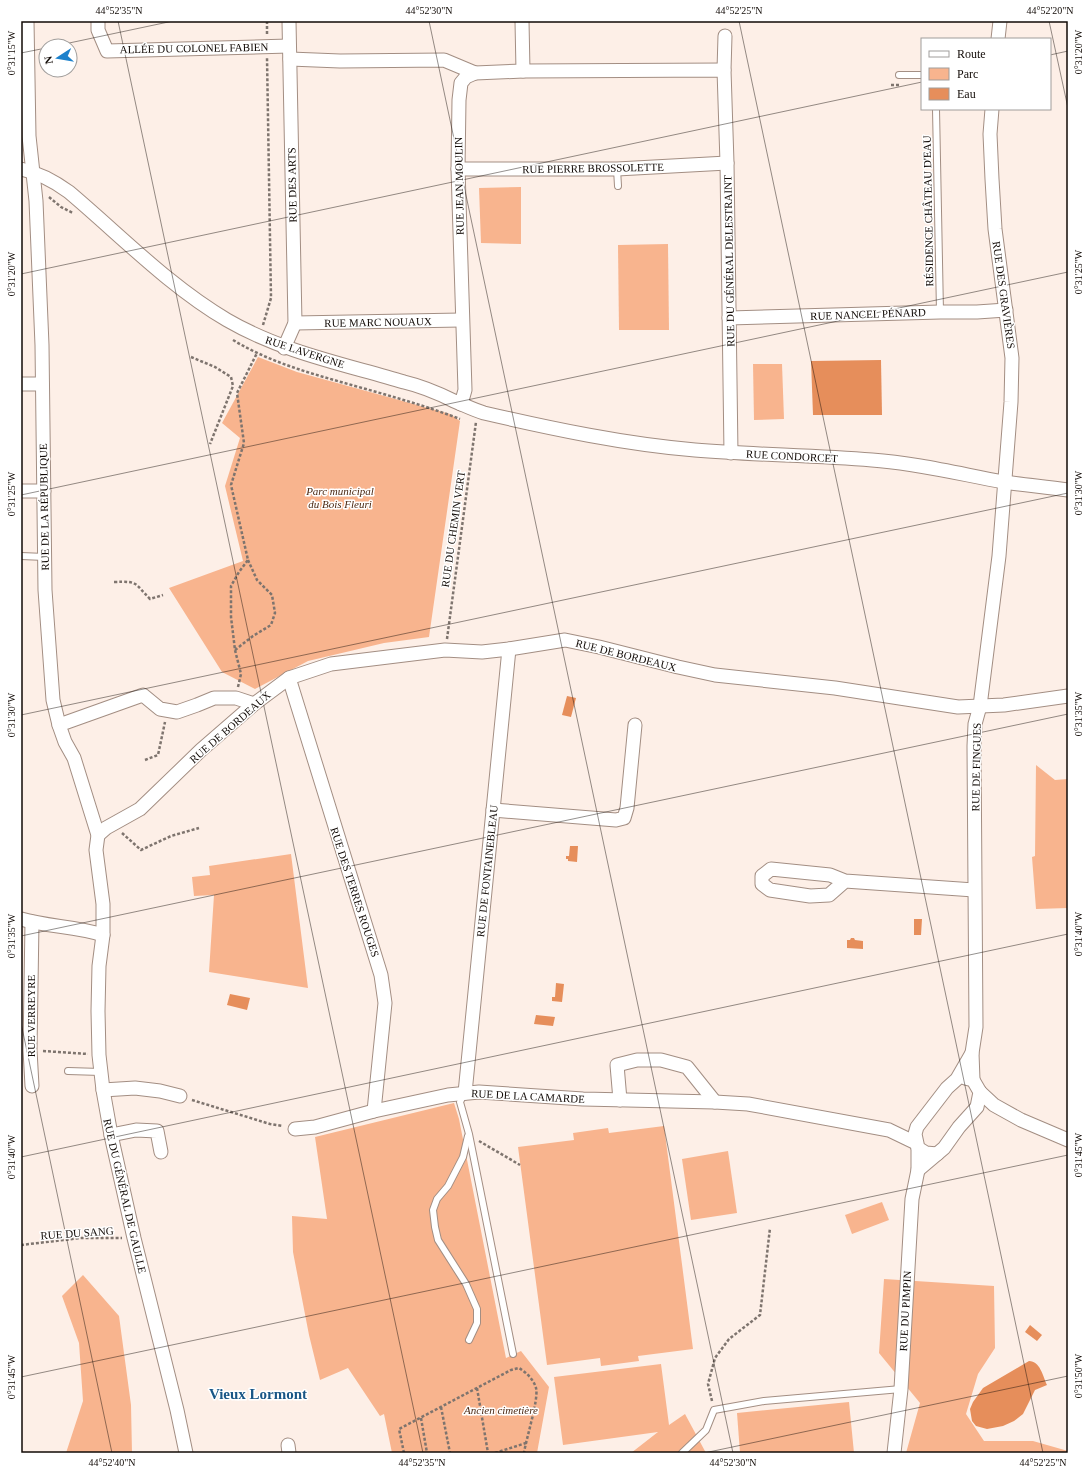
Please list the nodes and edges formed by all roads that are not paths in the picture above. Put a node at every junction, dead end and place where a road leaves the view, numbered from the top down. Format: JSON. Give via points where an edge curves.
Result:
{"nodes":[{"id":1,"x":27,"y":21,"type":"edge"},
{"id":2,"x":98,"y":21,"type":"edge"},
{"id":3,"x":289,"y":21,"type":"edge"},
{"id":4,"x":522,"y":21,"type":"edge"},
{"id":5,"x":1000,"y":21,"type":"edge"},
{"id":6,"x":725,"y":36,"type":"dead end"},
{"id":7,"x":998,"y":38,"type":"edge"},
{"id":8,"x":289,"y":46,"type":"junction"},
{"id":9,"x":290,"y":59,"type":"junction"},
{"id":10,"x":523,"y":70,"type":"junction"},
{"id":11,"x":724,"y":70,"type":"junction"},
{"id":12,"x":475,"y":73,"type":"junction"},
{"id":13,"x":899,"y":75,"type":"dead end"},
{"id":14,"x":921,"y":75,"type":"edge"},
{"id":15,"x":936,"y":110,"type":"edge"},
{"id":16,"x":992,"y":110,"type":"edge"},
{"id":17,"x":727,"y":163,"type":"junction"},
{"id":18,"x":458,"y":169,"type":"junction"},
{"id":19,"x":617,"y":169,"type":"junction"},
{"id":20,"x":27,"y":170,"type":"edge"},
{"id":21,"x":618,"y":186,"type":"dead end"},
{"id":22,"x":1006,"y":310,"type":"junction"},
{"id":23,"x":940,"y":312,"type":"junction"},
{"id":24,"x":730,"y":318,"type":"junction"},
{"id":25,"x":462,"y":320,"type":"junction"},
{"id":26,"x":295,"y":323,"type":"junction"},
{"id":27,"x":284,"y":348,"type":"junction"},
{"id":28,"x":21,"y":384,"type":"edge"},
{"id":29,"x":42,"y":384,"type":"junction"},
{"id":30,"x":461,"y":404,"type":"junction"},
{"id":31,"x":516,"y":420,"type":"joint"},
{"id":32,"x":731,"y":453,"type":"junction"},
{"id":33,"x":1005,"y":482,"type":"junction"},
{"id":34,"x":1068,"y":490,"type":"edge"},
{"id":35,"x":21,"y":491,"type":"edge"},
{"id":36,"x":44,"y":491,"type":"junction"},
{"id":37,"x":21,"y":556,"type":"edge"},
{"id":38,"x":45,"y":557,"type":"junction"},
{"id":39,"x":509,"y":649,"type":"junction"},
{"id":40,"x":289,"y":678,"type":"junction"},
{"id":41,"x":1068,"y":696,"type":"edge"},
{"id":42,"x":254,"y":704,"type":"junction"},
{"id":43,"x":980,"y":706,"type":"junction"},
{"id":44,"x":635,"y":725,"type":"dead end"},
{"id":45,"x":59,"y":726,"type":"junction"},
{"id":46,"x":493,"y":810,"type":"junction"},
{"id":47,"x":98,"y":835,"type":"junction"},
{"id":48,"x":845,"y":881,"type":"junction"},
{"id":49,"x":974,"y":890,"type":"junction"},
{"id":50,"x":26,"y":920,"type":"edge"},
{"id":51,"x":103,"y":935,"type":"junction"},
{"id":52,"x":972,"y":1054,"type":"junction"},
{"id":53,"x":68,"y":1071,"type":"dead end"},
{"id":54,"x":101,"y":1072,"type":"junction"},
{"id":55,"x":957,"y":1079,"type":"junction"},
{"id":56,"x":972,"y":1080,"type":"junction"},
{"id":57,"x":32,"y":1086,"type":"dead end"},
{"id":58,"x":103,"y":1090,"type":"junction"},
{"id":59,"x":980,"y":1092,"type":"junction"},
{"id":60,"x":465,"y":1093,"type":"junction"},
{"id":61,"x":180,"y":1096,"type":"road end"},
{"id":62,"x":620,"y":1100,"type":"junction"},
{"id":63,"x":715,"y":1102,"type":"junction"},
{"id":64,"x":994,"y":1105,"type":"junction"},
{"id":65,"x":977,"y":1107,"type":"junction"},
{"id":66,"x":374,"y":1110,"type":"junction"},
{"id":67,"x":917,"y":1127,"type":"junction"},
{"id":68,"x":295,"y":1129,"type":"road end"},
{"id":69,"x":889,"y":1130,"type":"junction"},
{"id":70,"x":469,"y":1134,"type":"junction"},
{"id":71,"x":111,"y":1135,"type":"junction"},
{"id":72,"x":1068,"y":1140,"type":"edge"},
{"id":73,"x":917,"y":1145,"type":"junction"},
{"id":74,"x":161,"y":1152,"type":"dead end"},
{"id":75,"x":937,"y":1154,"type":"junction"},
{"id":76,"x":918,"y":1170,"type":"junction"},
{"id":77,"x":469,"y":1340,"type":"dead end"},
{"id":78,"x":513,"y":1354,"type":"dead end"},
{"id":79,"x":900,"y":1389,"type":"junction"},
{"id":80,"x":186,"y":1453,"type":"edge"},
{"id":81,"x":682,"y":1453,"type":"edge"},
{"id":82,"x":894,"y":1453,"type":"edge"}],
"edges":[{"from":1,"to":20,"type":"street","name":"RUE DE LA RÉPUBLIQUE","via":[[30,136]]},
{"from":2,"to":8,"type":"street","name":"ALLÉE DU COLONEL FABIEN","via":[[98,30],[107,51]]},
{"from":3,"to":8,"type":"street","name":"RUE DES ARTS"},
{"from":4,"to":10,"type":"street"},
{"from":5,"to":7,"type":"street"},
{"from":6,"to":11,"type":"street","name":"RUE DU GÉNÉRAL DELESTRAINT"},
{"from":8,"to":9,"type":"street","name":"RUE DES ARTS"},
{"from":9,"to":12,"type":"street","via":[[340,62],[444,60]]},
{"from":9,"to":26,"type":"street","name":"RUE DES ARTS"},
{"from":10,"to":11,"type":"street"},
{"from":10,"to":12,"type":"street"},
{"from":11,"to":17,"type":"street","name":"RUE DU GÉNÉRAL DELESTRAINT"},
{"from":12,"to":18,"type":"street","name":"RUE JEAN MOULIN","via":[[461,83]]},
{"from":13,"to":14,"type":"lane"},
{"from":15,"to":23,"type":"lane","name":"RÉSIDENCE CHÂTEAU D'EAU"},
{"from":16,"to":22,"type":"street","name":"RUE DES GRAVIÈRES","via":[[992,187]]},
{"from":17,"to":19,"type":"street","name":"RUE PIERRE BROSSOLETTE"},
{"from":17,"to":24,"type":"street","name":"RUE DU GÉNÉRAL DELESTRAINT"},
{"from":18,"to":19,"type":"street","name":"RUE PIERRE BROSSOLETTE"},
{"from":18,"to":25,"type":"street","name":"RUE JEAN MOULIN"},
{"from":19,"to":21,"type":"lane"},
{"from":20,"to":27,"type":"street","name":"RUE LAVERGNE","via":[[53,181],[69,192],[202,303],[226,319],[263,333]]},
{"from":20,"to":29,"type":"street","name":"RUE DE LA RÉPUBLIQUE","via":[[36,201]]},
{"from":22,"to":23,"type":"street","name":"RUE NANCEL PÉNARD"},
{"from":22,"to":33,"type":"street","name":"RUE DES GRAVIÈRES","via":[[1012,358]]},
{"from":23,"to":24,"type":"street","name":"RUE NANCEL PÉNARD"},
{"from":24,"to":32,"type":"street","name":"RUE DU GÉNÉRAL DELESTRAINT"},
{"from":25,"to":26,"type":"street","name":"RUE MARC NOUAUX"},
{"from":25,"to":30,"type":"street","name":"RUE JEAN MOULIN","via":[[464,390]]},
{"from":26,"to":27,"type":"street","name":"RUE DES ARTS"},
{"from":27,"to":30,"type":"street","name":"RUE LAVERGNE","via":[[431,390]]},
{"from":28,"to":29,"type":"street"},
{"from":29,"to":36,"type":"street","name":"RUE DE LA RÉPUBLIQUE"},
{"from":30,"to":31,"type":"street","name":"RUE LAVERGNE"},
{"from":31,"to":32,"type":"street","name":"RUE CONDORCET","via":[[613,440]]},
{"from":32,"to":33,"type":"street","name":"RUE CONDORCET","via":[[874,460]]},
{"from":33,"to":34,"type":"street","name":"RUE CONDORCET"},
{"from":33,"to":43,"type":"street","name":"RUE DE FINGUES","via":[[999,556]]},
{"from":35,"to":36,"type":"street"},
{"from":36,"to":38,"type":"street","name":"RUE DE LA RÉPUBLIQUE"},
{"from":37,"to":38,"type":"lane"},
{"from":38,"to":45,"type":"street","name":"RUE DE LA RÉPUBLIQUE","via":[[49,663]]},
{"from":39,"to":40,"type":"street","name":"RUE DE BORDEAUX","via":[[482,652],[445,650],[331,664]]},
{"from":39,"to":43,"type":"street","name":"RUE DE BORDEAUX","via":[[565,640],[715,675],[835,688],[958,707]]},
{"from":39,"to":46,"type":"street","name":"RUE DE FONTAINEBLEAU"},
{"from":40,"to":42,"type":"street","name":"RUE DE BORDEAUX"},
{"from":40,"to":66,"type":"street","name":"RUE DES TERRES ROUGES","via":[[381,975],[385,1003]]},
{"from":41,"to":43,"type":"street","name":"RUE DE BORDEAUX"},
{"from":42,"to":45,"type":"street","via":[[236,698],[214,698],[177,712],[160,709],[143,695]]},
{"from":42,"to":47,"type":"street","name":"RUE DE BORDEAUX","via":[[201,750],[140,809]]},
{"from":43,"to":49,"type":"street","name":"RUE DE FINGUES","via":[[975,724],[974,746]]},
{"from":44,"to":46,"type":"street","via":[[624,818],[616,820]]},
{"from":45,"to":47,"type":"street","name":"RUE DE LA RÉPUBLIQUE","via":[[74,758]]},
{"from":46,"to":60,"type":"street","name":"RUE DE FONTAINEBLEAU"},
{"from":47,"to":51,"type":"street","name":"RUE DU GÉNÉRAL DE GAULLE"},
{"from":48,"to":48,"type":"street","via":[[829,895],[810,896],[770,890],[762,884],[762,876],[771,869],[830,875]]},
{"from":48,"to":49,"type":"street"},
{"from":49,"to":52,"type":"street","name":"RUE DE FINGUES","via":[[976,1027]]},
{"from":50,"to":51,"type":"street","via":[[89,930]]},
{"from":50,"to":57,"type":"street","name":"RUE VERREYRE"},
{"from":51,"to":54,"type":"street","name":"RUE DU GÉNÉRAL DE GAULLE","via":[[98,1011]]},
{"from":52,"to":55,"type":"street","name":"RUE DE FINGUES"},
{"from":52,"to":56,"type":"street","name":"RUE DE FINGUES"},
{"from":53,"to":54,"type":"lane"},
{"from":54,"to":58,"type":"street","name":"RUE DU GÉNÉRAL DE GAULLE"},
{"from":55,"to":56,"type":"street"},
{"from":55,"to":67,"type":"street","name":"RUE DE FINGUES"},
{"from":56,"to":59,"type":"street"},
{"from":58,"to":61,"type":"street","via":[[135,1088]]},
{"from":58,"to":71,"type":"street","name":"RUE DU GÉNÉRAL DE GAULLE"},
{"from":59,"to":64,"type":"street"},
{"from":59,"to":65,"type":"street"},
{"from":60,"to":62,"type":"street","name":"RUE DE LA CAMARDE"},
{"from":60,"to":66,"type":"street","name":"RUE DE LA CAMARDE","via":[[448,1094]]},
{"from":60,"to":70,"type":"lane","via":[[460,1102]]},
{"from":62,"to":63,"type":"street","name":"RUE DE LA CAMARDE"},
{"from":62,"to":63,"type":"street","via":[[617,1065],[637,1060],[661,1060],[687,1067]]},
{"from":63,"to":69,"type":"street","name":"RUE DE LA CAMARDE","via":[[754,1105]]},
{"from":64,"to":65,"type":"street"},
{"from":64,"to":72,"type":"street","via":[[1021,1120]]},
{"from":65,"to":75,"type":"street"},
{"from":66,"to":68,"type":"street","name":"RUE DE LA CAMARDE","via":[[315,1127]]},
{"from":67,"to":69,"type":"street","name":"RUE DE LA CAMARDE"},
{"from":67,"to":73,"type":"street","name":"RUE DU PIMPIN"},
{"from":69,"to":73,"type":"street","name":"RUE DE LA CAMARDE"},
{"from":70,"to":77,"type":"lane","via":[[463,1157],[433,1210],[438,1240],[466,1284],[477,1309],[477,1323]]},
{"from":70,"to":78,"type":"lane"},
{"from":71,"to":74,"type":"street","via":[[136,1130],[157,1131]]},
{"from":71,"to":80,"type":"street","name":"RUE DU GÉNÉRAL DE GAULLE"},
{"from":73,"to":75,"type":"street","name":"RUE DE LA CAMARDE","via":[[926,1153]]},
{"from":73,"to":76,"type":"street","name":"RUE DU PIMPIN"},
{"from":75,"to":76,"type":"street"},
{"from":76,"to":79,"type":"street","name":"RUE DU PIMPIN","via":[[912,1199]]},
{"from":79,"to":81,"type":"lane","via":[[764,1401],[714,1410],[706,1430]]},
{"from":79,"to":82,"type":"street","name":"RUE DU PIMPIN"}]}
